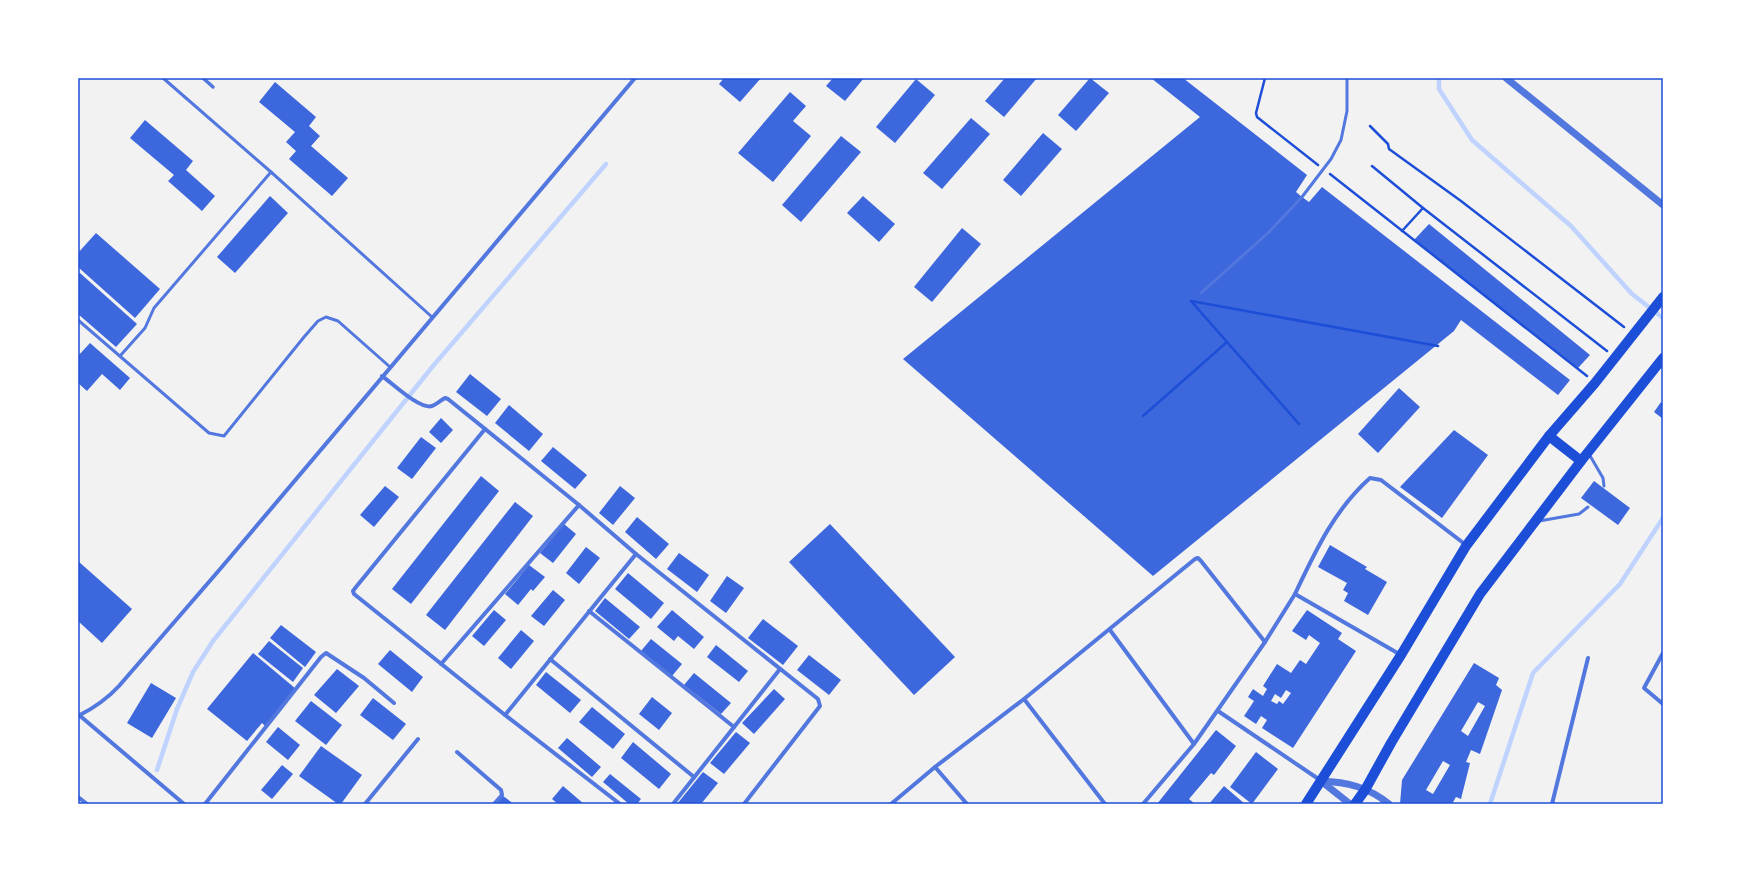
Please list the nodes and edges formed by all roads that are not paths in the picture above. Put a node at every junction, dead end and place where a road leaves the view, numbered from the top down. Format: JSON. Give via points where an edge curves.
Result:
{"nodes":[{"id":1,"x":163,"y":78,"type":"edge"},
{"id":2,"x":203,"y":78,"type":"edge"},
{"id":3,"x":635,"y":78,"type":"edge"},
{"id":4,"x":1348,"y":78,"type":"edge"},
{"id":5,"x":1506,"y":78,"type":"edge"},
{"id":6,"x":213,"y":86,"type":"dead end"},
{"id":7,"x":271,"y":172,"type":"junction"},
{"id":8,"x":1663,"y":205,"type":"edge"},
{"id":9,"x":1200,"y":293,"type":"dead end"},
{"id":10,"x":1662,"y":298,"type":"edge"},
{"id":11,"x":432,"y":317,"type":"junction"},
{"id":12,"x":78,"y":320,"type":"edge"},
{"id":13,"x":120,"y":356,"type":"junction"},
{"id":14,"x":1663,"y":358,"type":"edge"},
{"id":15,"x":390,"y":367,"type":"junction"},
{"id":16,"x":382,"y":376,"type":"junction"},
{"id":17,"x":485,"y":429,"type":"junction"},
{"id":18,"x":1549,"y":436,"type":"junction"},
{"id":19,"x":1588,"y":452,"type":"junction"},
{"id":20,"x":1581,"y":461,"type":"junction"},
{"id":21,"x":1604,"y":486,"type":"dead end"},
{"id":22,"x":579,"y":505,"type":"junction"},
{"id":23,"x":1588,"y":507,"type":"dead end"},
{"id":24,"x":1535,"y":522,"type":"junction"},
{"id":25,"x":1466,"y":546,"type":"junction"},
{"id":26,"x":636,"y":554,"type":"junction"},
{"id":27,"x":1295,"y":594,"type":"junction"},
{"id":28,"x":589,"y":611,"type":"junction"},
{"id":29,"x":1110,"y":630,"type":"junction"},
{"id":30,"x":1265,"y":642,"type":"junction"},
{"id":31,"x":1663,"y":653,"type":"edge"},
{"id":32,"x":1401,"y":655,"type":"junction"},
{"id":33,"x":1588,"y":658,"type":"dead end"},
{"id":34,"x":550,"y":659,"type":"junction"},
{"id":35,"x":441,"y":664,"type":"junction"},
{"id":36,"x":780,"y":669,"type":"junction"},
{"id":37,"x":1024,"y":699,"type":"junction"},
{"id":38,"x":394,"y":703,"type":"dead end"},
{"id":39,"x":1663,"y":704,"type":"edge"},
{"id":40,"x":1218,"y":711,"type":"junction"},
{"id":41,"x":505,"y":715,"type":"junction"},
{"id":42,"x":78,"y":716,"type":"edge"},
{"id":43,"x":734,"y":727,"type":"junction"},
{"id":44,"x":418,"y":739,"type":"dead end"},
{"id":45,"x":1194,"y":744,"type":"junction"},
{"id":46,"x":457,"y":752,"type":"dead end"},
{"id":47,"x":935,"y":767,"type":"junction"},
{"id":48,"x":694,"y":777,"type":"junction"},
{"id":49,"x":1321,"y":781,"type":"junction"},
{"id":50,"x":1366,"y":790,"type":"junction"},
{"id":51,"x":78,"y":796,"type":"edge"},
{"id":52,"x":87,"y":804,"type":"edge"},
{"id":53,"x":184,"y":804,"type":"edge"},
{"id":54,"x":204,"y":804,"type":"edge"},
{"id":55,"x":365,"y":804,"type":"edge"},
{"id":56,"x":494,"y":804,"type":"edge"},
{"id":57,"x":620,"y":804,"type":"edge"},
{"id":58,"x":673,"y":804,"type":"edge"},
{"id":59,"x":744,"y":804,"type":"edge"},
{"id":60,"x":891,"y":804,"type":"edge"},
{"id":61,"x":967,"y":804,"type":"edge"},
{"id":62,"x":1105,"y":804,"type":"edge"},
{"id":63,"x":1143,"y":804,"type":"edge"},
{"id":64,"x":1306,"y":804,"type":"edge"},
{"id":65,"x":1350,"y":804,"type":"edge"},
{"id":66,"x":1355,"y":804,"type":"edge"},
{"id":67,"x":1389,"y":804,"type":"edge"},
{"id":68,"x":1552,"y":804,"type":"edge"}],
"edges":[{"from":1,"to":7,"type":"lane"},
{"from":2,"to":6,"type":"street"},
{"from":3,"to":11,"type":"street"},
{"from":4,"to":9,"type":"lane","via":[[1347,111],[1341,140],[1331,160],[1302,197],[1268,233]]},
{"from":5,"to":8,"type":"street"},
{"from":7,"to":11,"type":"lane"},
{"from":7,"to":13,"type":"lane","via":[[154,308],[145,328]]},
{"from":10,"to":18,"type":"main road","via":[[1595,383]]},
{"from":11,"to":15,"type":"street"},
{"from":12,"to":13,"type":"lane"},
{"from":13,"to":15,"type":"lane","via":[[209,433],[224,436],[318,321],[326,317],[338,321]]},
{"from":14,"to":19,"type":"main road"},
{"from":15,"to":16,"type":"street"},
{"from":16,"to":17,"type":"street","via":[[413,400],[432,407],[446,398]]},
{"from":16,"to":42,"type":"street","via":[[114,691]]},
{"from":17,"to":22,"type":"street"},
{"from":17,"to":35,"type":"street","via":[[353,591]]},
{"from":18,"to":20,"type":"main road"},
{"from":18,"to":25,"type":"main road"},
{"from":19,"to":20,"type":"main road"},
{"from":19,"to":21,"type":"lane","via":[[1603,478]]},
{"from":20,"to":24,"type":"main road"},
{"from":22,"to":26,"type":"street"},
{"from":22,"to":35,"type":"street"},
{"from":23,"to":24,"type":"lane","via":[[1579,514]]},
{"from":24,"to":50,"type":"main road","via":[[1480,594],[1391,743]]},
{"from":25,"to":27,"type":"street","via":[[1381,480],[1370,478],[1350,498],[1321,539]]},
{"from":25,"to":32,"type":"main road"},
{"from":26,"to":28,"type":"street"},
{"from":26,"to":36,"type":"street"},
{"from":27,"to":30,"type":"street"},
{"from":27,"to":32,"type":"street"},
{"from":28,"to":34,"type":"street"},
{"from":28,"to":43,"type":"street"},
{"from":29,"to":30,"type":"street","via":[[1198,558]]},
{"from":29,"to":37,"type":"street"},
{"from":29,"to":45,"type":"street"},
{"from":30,"to":40,"type":"street"},
{"from":31,"to":39,"type":"street","via":[[1644,688]]},
{"from":32,"to":49,"type":"main road"},
{"from":33,"to":68,"type":"street"},
{"from":34,"to":41,"type":"street"},
{"from":34,"to":48,"type":"street"},
{"from":35,"to":41,"type":"street"},
{"from":36,"to":43,"type":"street"},
{"from":36,"to":59,"type":"street","via":[[814,694],[820,706]]},
{"from":37,"to":47,"type":"street"},
{"from":37,"to":62,"type":"street"},
{"from":38,"to":54,"type":"street","via":[[364,678],[326,653]]},
{"from":40,"to":45,"type":"street"},
{"from":40,"to":49,"type":"street"},
{"from":41,"to":57,"type":"street"},
{"from":42,"to":53,"type":"street"},
{"from":43,"to":48,"type":"street"},
{"from":44,"to":55,"type":"street"},
{"from":45,"to":63,"type":"street"},
{"from":46,"to":56,"type":"street","via":[[501,790],[502,795]]},
{"from":47,"to":60,"type":"street"},
{"from":47,"to":61,"type":"street"},
{"from":48,"to":58,"type":"street"},
{"from":49,"to":50,"type":"street","via":[[1345,782]]},
{"from":49,"to":64,"type":"main road"},
{"from":49,"to":65,"type":"street"},
{"from":50,"to":66,"type":"main road"},
{"from":50,"to":67,"type":"street"},
{"from":51,"to":52,"type":"street"}]}
